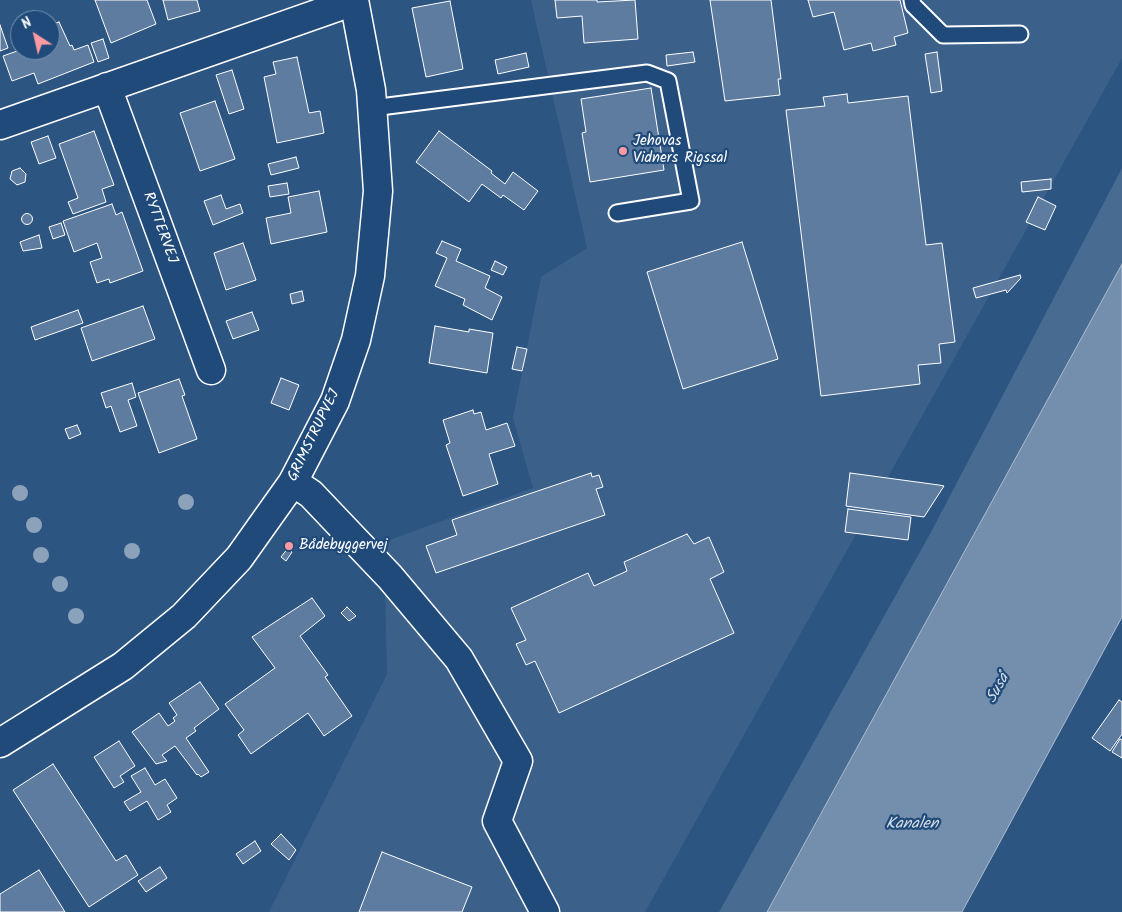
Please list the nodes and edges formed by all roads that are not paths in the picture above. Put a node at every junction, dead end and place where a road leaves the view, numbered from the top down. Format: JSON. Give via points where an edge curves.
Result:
{"nodes":[{"id":1,"x":354,"y":0,"type":"edge"},
{"id":2,"x":912,"y":0,"type":"edge"},
{"id":3,"x":1020,"y":34,"type":"dead end"},
{"id":4,"x":107,"y":87,"type":"junction"},
{"id":5,"x":372,"y":108,"type":"junction"},
{"id":6,"x":0,"y":125,"type":"edge"},
{"id":7,"x":617,"y":213,"type":"dead end"},
{"id":8,"x":211,"y":370,"type":"dead end"},
{"id":9,"x":293,"y":482,"type":"junction"},
{"id":10,"x":0,"y":743,"type":"edge"},
{"id":11,"x":545,"y":912,"type":"edge"}],
"edges":[{"from":1,"to":4,"type":"street"},
{"from":1,"to":5,"type":"street","name":"GRIMSTRUPVEJ"},
{"from":2,"to":3,"type":"lane","via":[[913,5],[943,35]]},
{"from":4,"to":6,"type":"street"},
{"from":4,"to":8,"type":"street","name":"RYTTERVEJ"},
{"from":5,"to":7,"type":"lane","via":[[647,73],[668,82],[691,201]]},
{"from":5,"to":9,"type":"street","name":"GRIMSTRUPVEJ","via":[[378,191],[368,285],[356,340],[335,401]]},
{"from":9,"to":10,"type":"street","name":"GRIMSTRUPVEJ","via":[[240,558],[184,616],[122,666]]},
{"from":9,"to":11,"type":"street","via":[[311,494],[364,550],[459,659],[518,761],[497,821]]}]}
